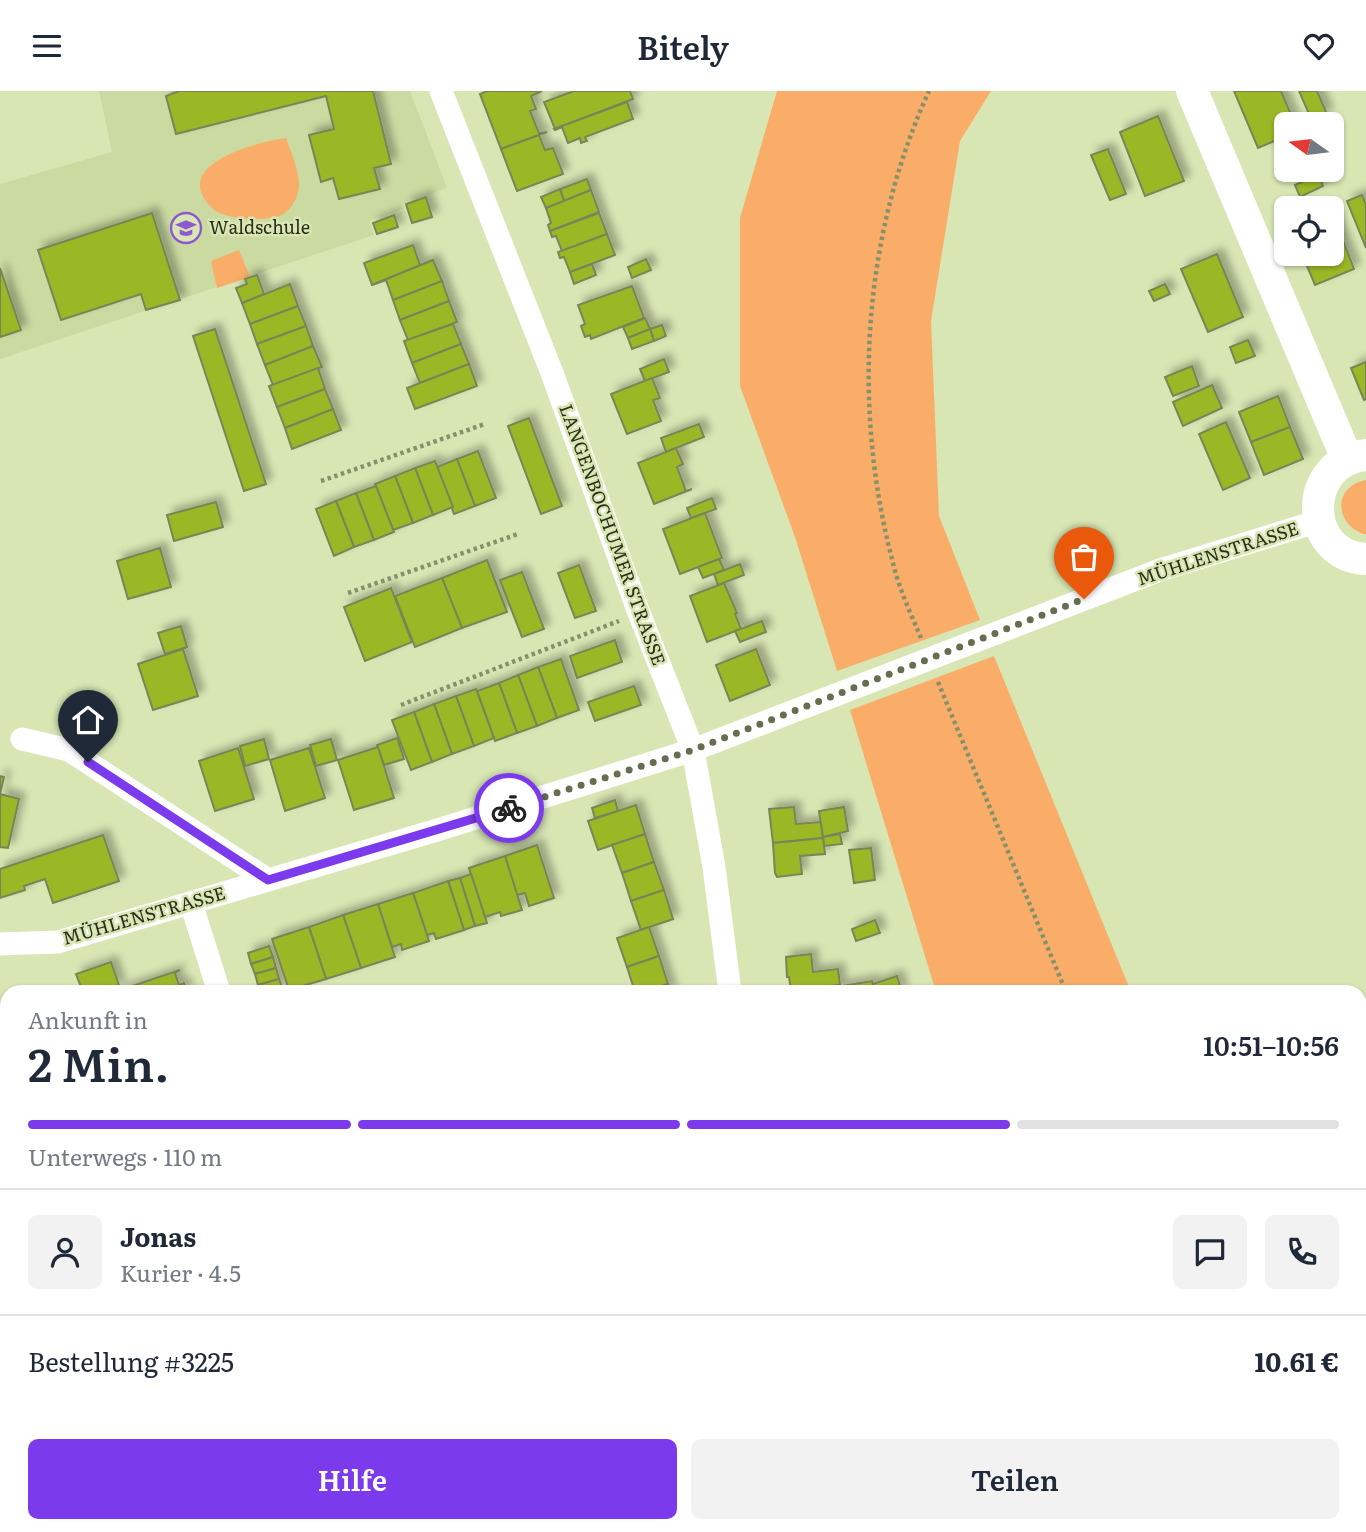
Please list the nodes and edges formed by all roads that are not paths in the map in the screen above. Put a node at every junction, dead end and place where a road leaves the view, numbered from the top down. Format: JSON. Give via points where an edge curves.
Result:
{"nodes":[{"id":1,"x":441,"y":91,"type":"edge"},
{"id":2,"x":1192,"y":91,"type":"edge"},
{"id":3,"x":1356,"y":457,"type":"edge"},
{"id":4,"x":1319,"y":521,"type":"junction"},
{"id":5,"x":1366,"y":559,"type":"edge"},
{"id":6,"x":22,"y":739,"type":"dead end"},
{"id":7,"x":693,"y":750,"type":"junction"},
{"id":8,"x":268,"y":880,"type":"junction"},
{"id":9,"x":191,"y":903,"type":"junction"},
{"id":10,"x":0,"y":944,"type":"edge"},
{"id":11,"x":217,"y":985,"type":"edge"},
{"id":12,"x":729,"y":985,"type":"edge"}],
"edges":[{"from":1,"to":7,"type":"street","name":"LANGENBOCHUMER STRASSE"},
{"from":2,"to":3,"type":"street"},
{"from":3,"to":4,"type":"street","via":[[1338,465],[1321,487]]},
{"from":4,"to":5,"type":"street","via":[[1338,549]]},
{"from":4,"to":7,"type":"street","name":"MÜHLENSTRASSE","via":[[1160,571]]},
{"from":6,"to":8,"type":"street","via":[[69,750]]},
{"from":7,"to":8,"type":"street","name":"MÜHLENSTRASSE"},
{"from":7,"to":12,"type":"street","name":"LANGENBOCHUMER STRASSE"},
{"from":8,"to":9,"type":"street","name":"MÜHLENSTRASSE"},
{"from":9,"to":10,"type":"street","name":"MÜHLENSTRASSE","via":[[58,942]]},
{"from":9,"to":11,"type":"street"}]}
